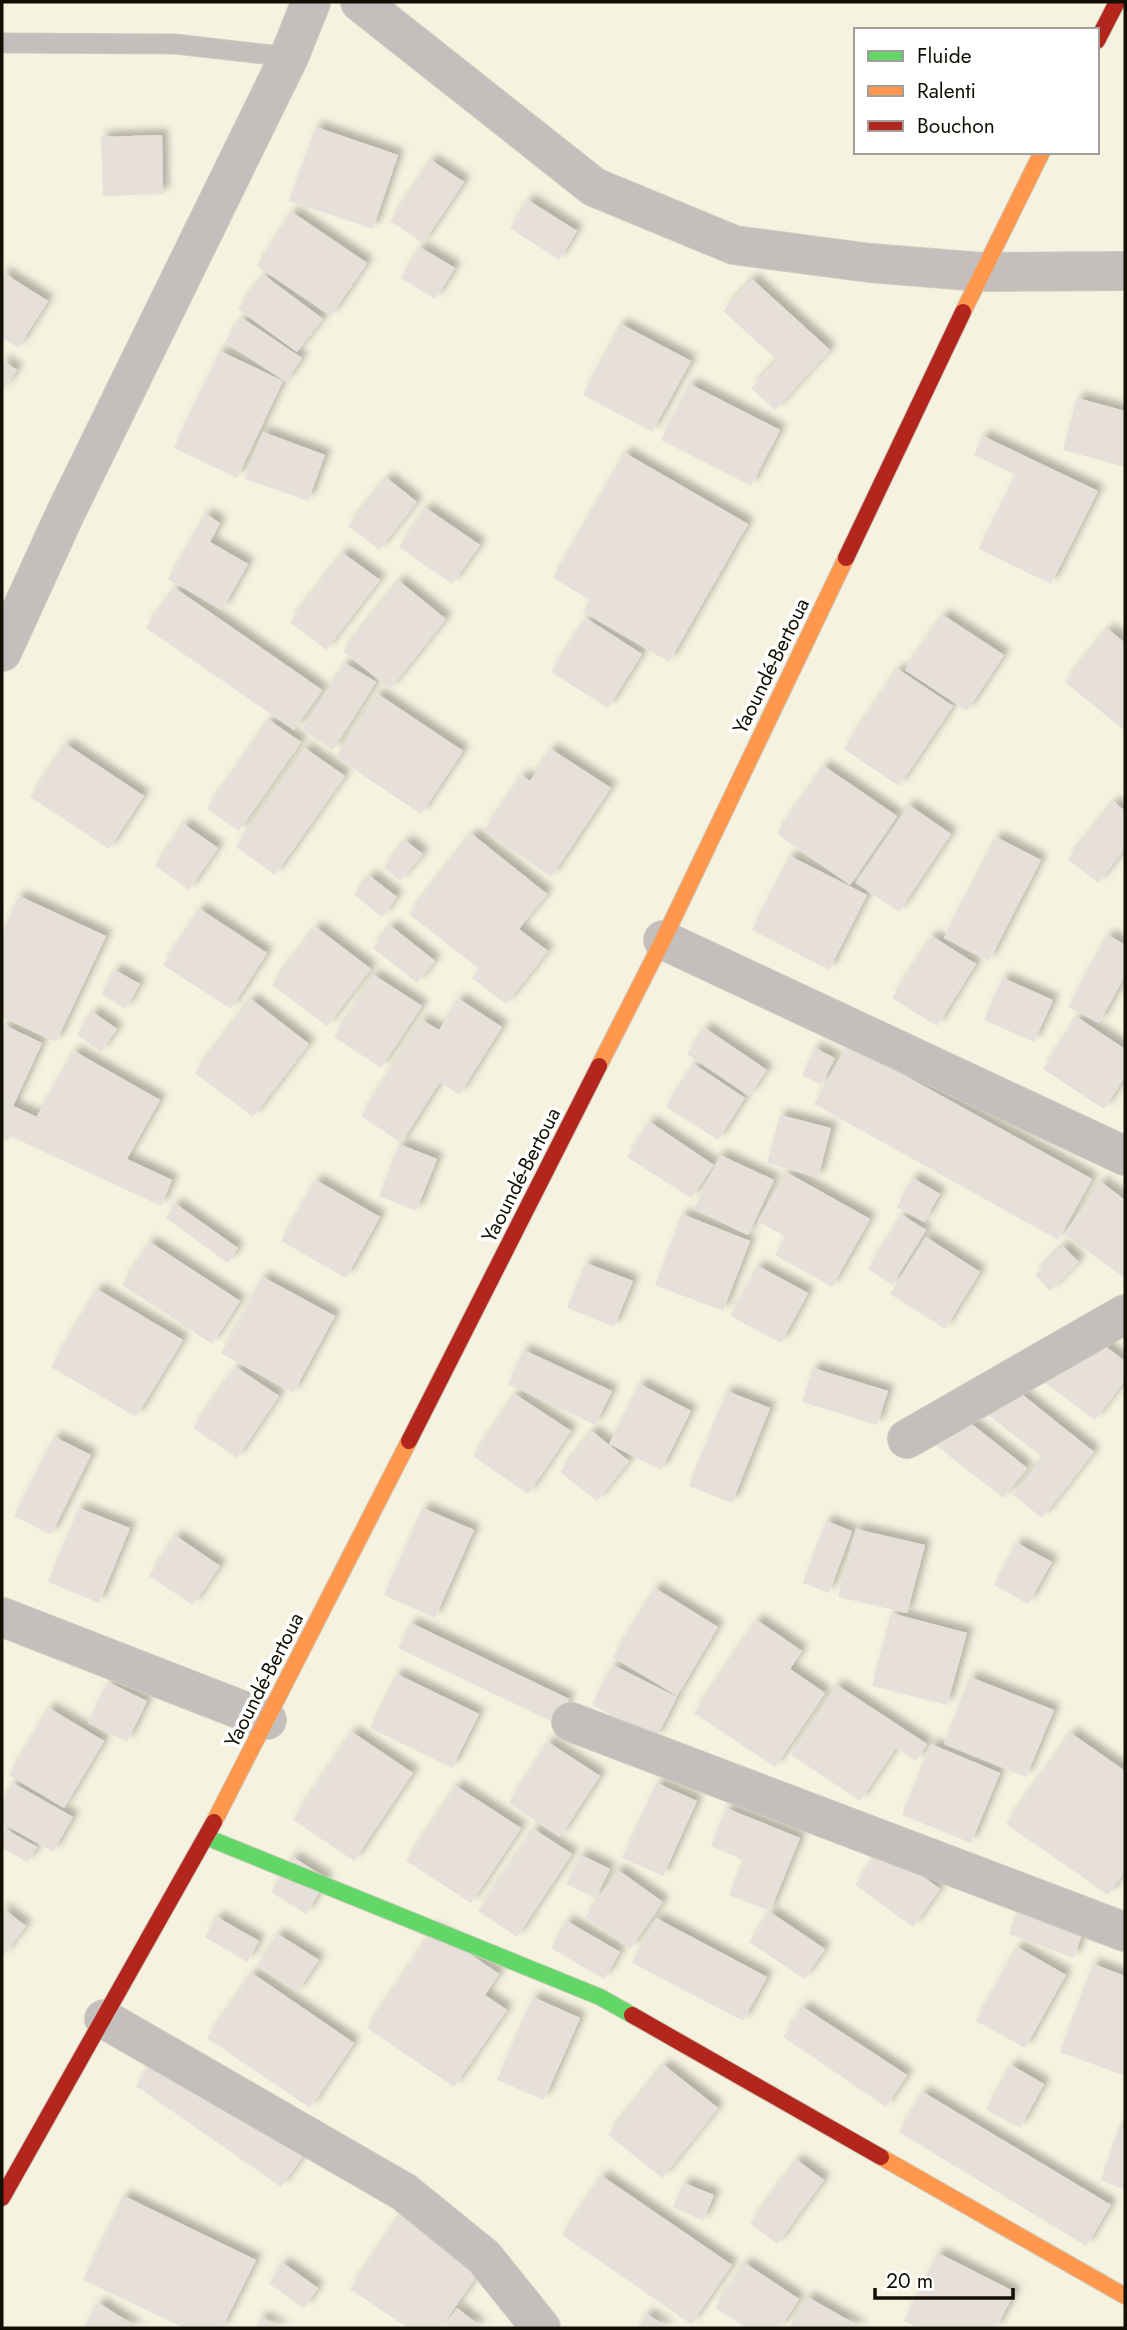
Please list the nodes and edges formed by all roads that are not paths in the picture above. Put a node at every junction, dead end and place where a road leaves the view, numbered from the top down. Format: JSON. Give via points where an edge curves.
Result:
{"nodes":[{"id":1,"x":311,"y":2,"type":"edge"},
{"id":2,"x":360,"y":2,"type":"edge"},
{"id":3,"x":1117,"y":2,"type":"edge"},
{"id":4,"x":1099,"y":37,"type":"edge"},
{"id":5,"x":2,"y":43,"type":"edge"},
{"id":6,"x":289,"y":57,"type":"junction"},
{"id":7,"x":1041,"y":154,"type":"edge"},
{"id":8,"x":1125,"y":271,"type":"edge"},
{"id":9,"x":982,"y":272,"type":"junction"},
{"id":10,"x":2,"y":652,"type":"edge"},
{"id":11,"x":663,"y":940,"type":"junction"},
{"id":12,"x":1125,"y":1156,"type":"edge"},
{"id":13,"x":1125,"y":1314,"type":"edge"},
{"id":14,"x":907,"y":1439,"type":"dead end"},
{"id":15,"x":2,"y":1617,"type":"edge"},
{"id":16,"x":267,"y":1720,"type":"junction"},
{"id":17,"x":571,"y":1722,"type":"dead end"},
{"id":18,"x":206,"y":1837,"type":"junction"},
{"id":19,"x":1125,"y":1932,"type":"edge"},
{"id":20,"x":104,"y":2019,"type":"junction"},
{"id":21,"x":2,"y":2198,"type":"edge"},
{"id":22,"x":1125,"y":2295,"type":"edge"},
{"id":23,"x":541,"y":2328,"type":"edge"}],
"edges":[{"from":1,"to":6,"type":"street"},
{"from":2,"to":9,"type":"street","via":[[594,187],[734,245]]},
{"from":3,"to":4,"type":"main road"},
{"from":5,"to":6,"type":"lane","via":[[175,44]]},
{"from":6,"to":10,"type":"street"},
{"from":7,"to":9,"type":"main road","name":"Yaoundé-Bertoua"},
{"from":8,"to":9,"type":"street"},
{"from":9,"to":11,"type":"main road","name":"Yaoundé-Bertoua"},
{"from":11,"to":12,"type":"street"},
{"from":11,"to":16,"type":"main road","name":"Yaoundé-Bertoua"},
{"from":13,"to":14,"type":"street"},
{"from":15,"to":16,"type":"street"},
{"from":16,"to":18,"type":"main road","name":"Yaoundé-Bertoua"},
{"from":17,"to":19,"type":"street"},
{"from":18,"to":20,"type":"main road","name":"Yaoundé-Bertoua"},
{"from":18,"to":22,"type":"main road","via":[[600,1997]]},
{"from":20,"to":21,"type":"main road","name":"Yaoundé-Bertoua"},
{"from":20,"to":23,"type":"street","via":[[404,2192],[484,2257]]}]}
